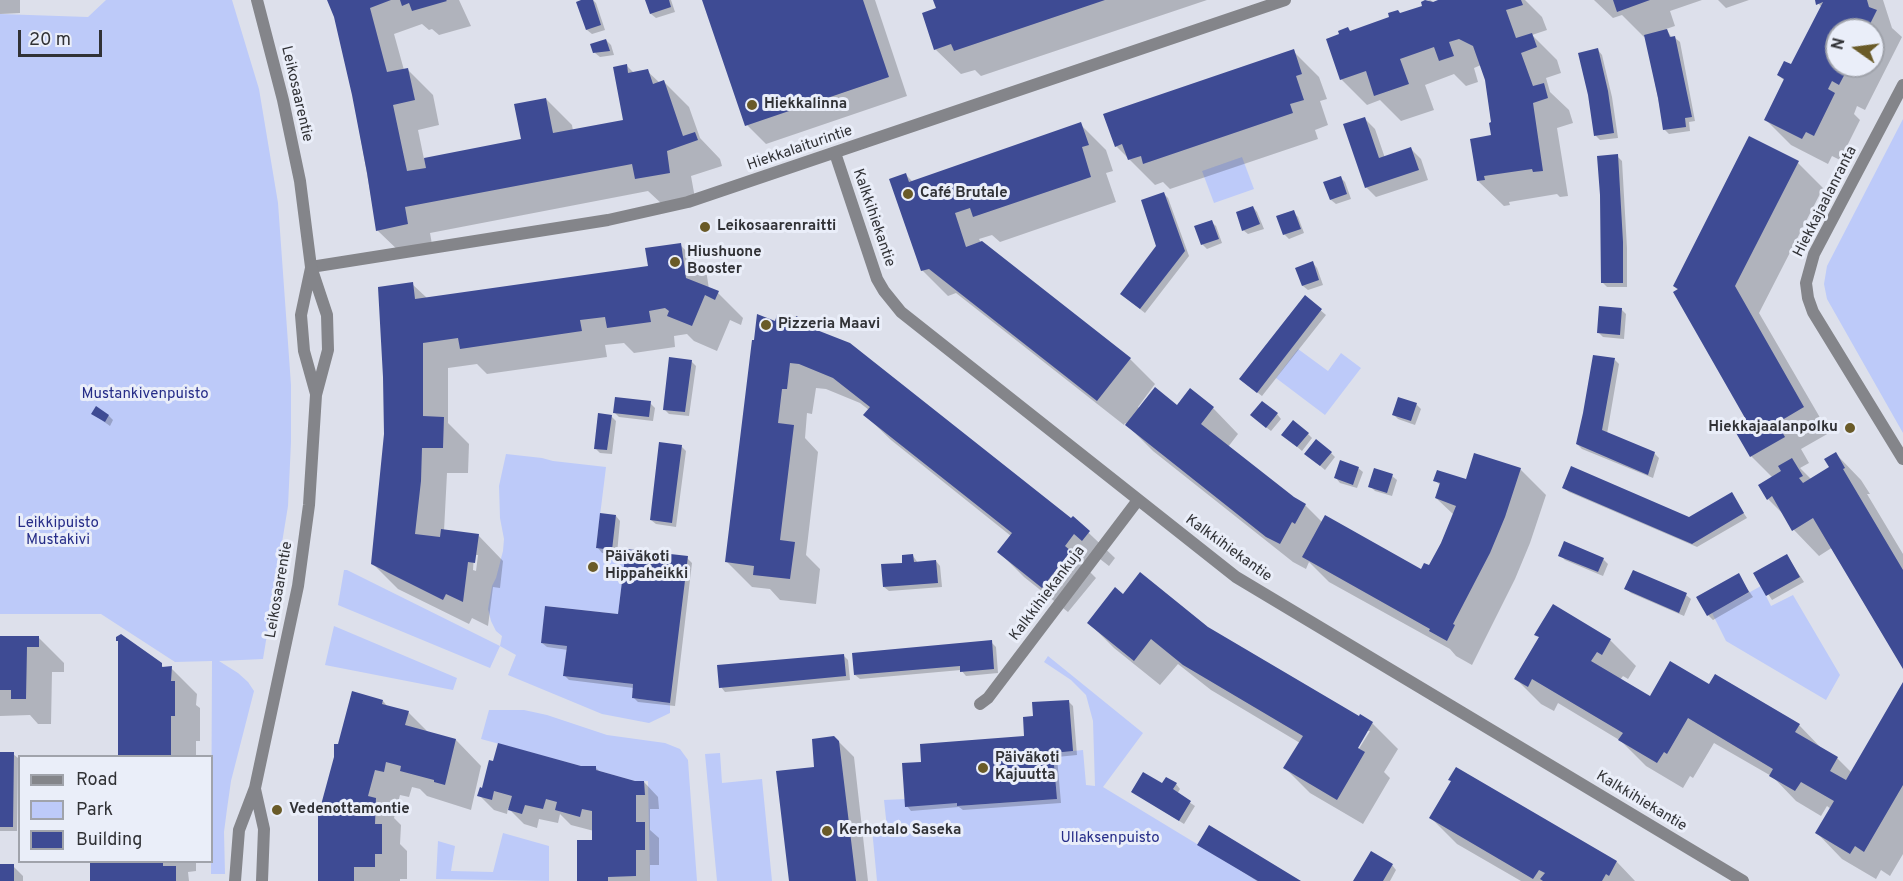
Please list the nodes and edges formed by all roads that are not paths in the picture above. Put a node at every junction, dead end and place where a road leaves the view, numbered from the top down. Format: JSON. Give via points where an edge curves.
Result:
{"nodes":[{"id":1,"x":257,"y":0,"type":"edge"},
{"id":2,"x":1285,"y":0,"type":"edge"},
{"id":3,"x":1903,"y":85,"type":"edge"},
{"id":4,"x":835,"y":153,"type":"junction"},
{"id":5,"x":311,"y":267,"type":"junction"},
{"id":6,"x":316,"y":395,"type":"junction"},
{"id":7,"x":1903,"y":459,"type":"edge"},
{"id":8,"x":1138,"y":500,"type":"junction"},
{"id":9,"x":980,"y":704,"type":"dead end"},
{"id":10,"x":255,"y":788,"type":"junction"},
{"id":11,"x":236,"y":881,"type":"edge"},
{"id":12,"x":262,"y":881,"type":"edge"},
{"id":13,"x":1743,"y":881,"type":"edge"}],
"edges":[{"from":1,"to":5,"type":"street","name":"Leikosaarentie","via":[[300,181]]},
{"from":2,"to":4,"type":"street","name":"Hiekkalaiturintie"},
{"from":3,"to":7,"type":"street","name":"Hiekkajaalanranta","via":[[1814,254],[1806,283],[1813,312]]},
{"from":4,"to":5,"type":"street","name":"Hiekkalaiturintie","via":[[651,212]]},
{"from":4,"to":8,"type":"street","name":"Kalkkihiekantie","via":[[878,279],[891,301]]},
{"from":5,"to":6,"type":"street","name":"Leikosaarentie","via":[[301,315],[304,351]]},
{"from":5,"to":6,"type":"street","name":"Leikosaarentie","via":[[327,315],[328,331],[328,350]]},
{"from":6,"to":10,"type":"street","name":"Leikosaarentie","via":[[309,505],[298,586]]},
{"from":8,"to":9,"type":"street","name":"Kalkkihiekankuja"},
{"from":8,"to":13,"type":"street","name":"Kalkkihiekantie","via":[[1236,577]]},
{"from":10,"to":11,"type":"street","name":"Leikosaarentie","via":[[239,830]]},
{"from":10,"to":12,"type":"street","name":"Leikosaarentie","via":[[264,829]]}]}
